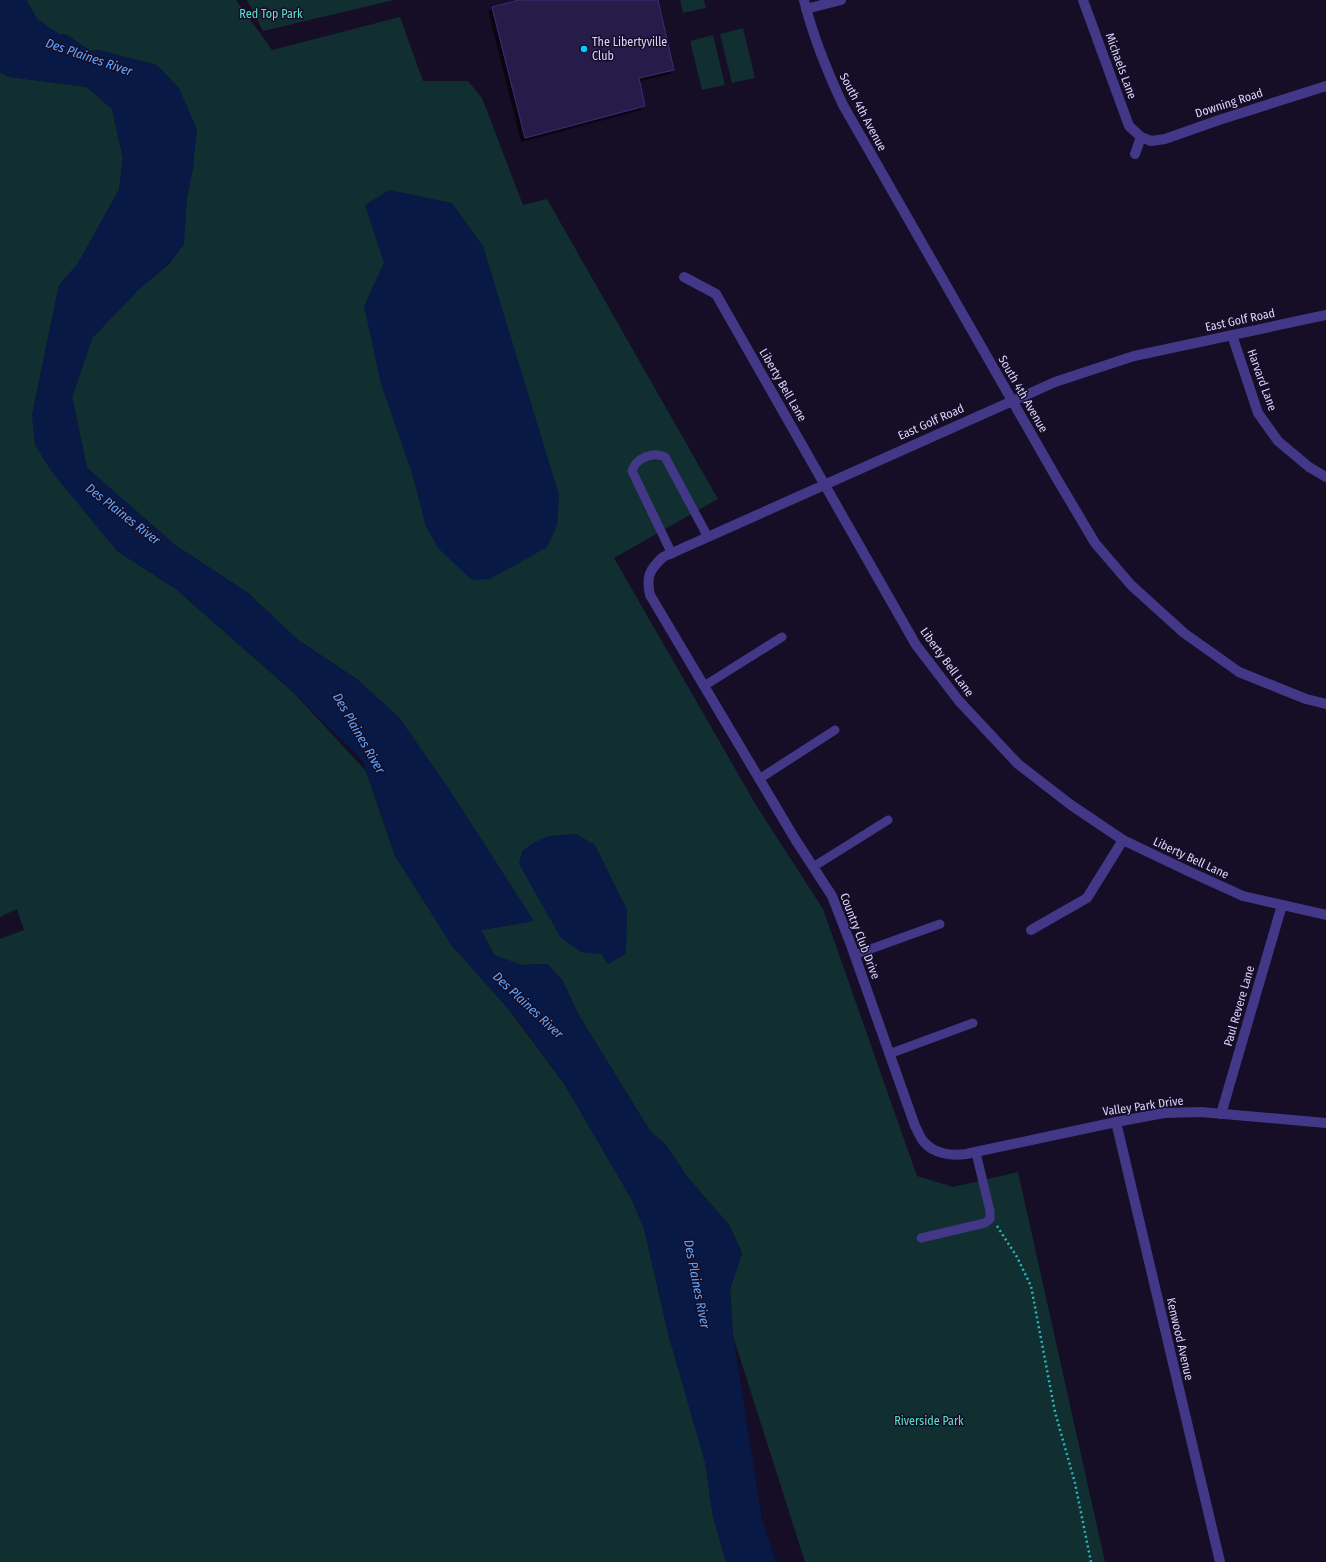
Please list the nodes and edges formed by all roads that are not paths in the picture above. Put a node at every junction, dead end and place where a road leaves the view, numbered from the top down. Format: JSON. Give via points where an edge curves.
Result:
{"nodes":[{"id":1,"x":841,"y":0,"type":"edge"},
{"id":2,"x":1083,"y":0,"type":"edge"},
{"id":3,"x":805,"y":4,"type":"edge"},
{"id":4,"x":1326,"y":86,"type":"edge"},
{"id":5,"x":1141,"y":137,"type":"junction"},
{"id":6,"x":1135,"y":154,"type":"dead end"},
{"id":7,"x":684,"y":277,"type":"dead end"},
{"id":8,"x":1326,"y":315,"type":"edge"},
{"id":9,"x":1232,"y":335,"type":"junction"},
{"id":10,"x":1012,"y":400,"type":"junction"},
{"id":11,"x":1326,"y":477,"type":"edge"},
{"id":12,"x":824,"y":485,"type":"junction"},
{"id":13,"x":708,"y":537,"type":"junction"},
{"id":14,"x":672,"y":554,"type":"junction"},
{"id":15,"x":782,"y":637,"type":"dead end"},
{"id":16,"x":684,"y":652,"type":"joint"},
{"id":17,"x":704,"y":686,"type":"junction"},
{"id":18,"x":1326,"y":704,"type":"edge"},
{"id":19,"x":835,"y":730,"type":"dead end"},
{"id":20,"x":759,"y":779,"type":"junction"},
{"id":21,"x":888,"y":820,"type":"dead end"},
{"id":22,"x":1123,"y":840,"type":"junction"},
{"id":23,"x":813,"y":867,"type":"junction"},
{"id":24,"x":1282,"y":905,"type":"junction"},
{"id":25,"x":1326,"y":915,"type":"edge"},
{"id":26,"x":940,"y":924,"type":"dead end"},
{"id":27,"x":1031,"y":930,"type":"dead end"},
{"id":28,"x":854,"y":955,"type":"junction"},
{"id":29,"x":973,"y":1023,"type":"dead end"},
{"id":30,"x":890,"y":1054,"type":"junction"},
{"id":31,"x":1221,"y":1114,"type":"junction"},
{"id":32,"x":1116,"y":1122,"type":"junction"},
{"id":33,"x":1326,"y":1123,"type":"edge"},
{"id":34,"x":971,"y":1153,"type":"junction"},
{"id":35,"x":921,"y":1238,"type":"dead end"},
{"id":36,"x":1220,"y":1562,"type":"edge"}],
"edges":[{"from":1,"to":3,"type":"street"},
{"from":2,"to":5,"type":"street","name":"Michaels Lane","via":[[1129,126]]},
{"from":3,"to":10,"type":"street","name":"South 4th Avenue","via":[[809,23],[826,69],[843,105]]},
{"from":4,"to":5,"type":"street","name":"Downing Road","via":[[1165,139],[1151,141]]},
{"from":5,"to":6,"type":"street"},
{"from":7,"to":12,"type":"street","name":"Liberty Bell Lane","via":[[716,294]]},
{"from":8,"to":9,"type":"street","name":"East Golf Road"},
{"from":9,"to":10,"type":"street","name":"East Golf Road","via":[[1134,356],[1055,382]]},
{"from":9,"to":11,"type":"street","name":"Harvard Lane","via":[[1258,413],[1278,442]]},
{"from":10,"to":12,"type":"street","name":"East Golf Road"},
{"from":10,"to":18,"type":"street","name":"South 4th Avenue","via":[[1095,543],[1130,585],[1184,633],[1239,672],[1306,699]]},
{"from":12,"to":13,"type":"street","name":"East Golf Road"},
{"from":12,"to":22,"type":"street","name":"Liberty Bell Lane","via":[[916,645],[959,701],[1018,764],[1071,805]]},
{"from":13,"to":14,"type":"street","name":"East Golf Road"},
{"from":13,"to":14,"type":"lane","via":[[665,457],[655,455],[643,458],[636,463],[632,471]]},
{"from":14,"to":16,"type":"street","name":"East Golf Road","via":[[663,557],[654,566],[648,584],[650,596]]},
{"from":15,"to":17,"type":"lane"},
{"from":16,"to":17,"type":"street","name":"Country Club Drive"},
{"from":17,"to":20,"type":"street","name":"Country Club Drive"},
{"from":19,"to":20,"type":"lane"},
{"from":20,"to":23,"type":"street","name":"Country Club Drive"},
{"from":21,"to":23,"type":"lane"},
{"from":22,"to":24,"type":"street","name":"Liberty Bell Lane","via":[[1243,896]]},
{"from":22,"to":27,"type":"street","via":[[1088,898]]},
{"from":23,"to":28,"type":"street","name":"Country Club Drive","via":[[832,896]]},
{"from":24,"to":25,"type":"street","name":"Liberty Bell Lane"},
{"from":24,"to":31,"type":"street","name":"Paul Revere Lane"},
{"from":26,"to":28,"type":"lane"},
{"from":28,"to":30,"type":"street","name":"Country Club Drive"},
{"from":29,"to":30,"type":"lane"},
{"from":30,"to":34,"type":"street","name":"Country Club Drive","via":[[915,1126],[925,1143],[939,1152],[954,1156]]},
{"from":31,"to":32,"type":"street","name":"Valley Park Drive","via":[[1164,1114]]},
{"from":31,"to":33,"type":"street","name":"Valley Park Drive"},
{"from":32,"to":34,"type":"street","name":"Valley Park Drive"},
{"from":32,"to":36,"type":"street","name":"Kenwood Avenue"},
{"from":34,"to":35,"type":"lane","via":[[990,1211],[990,1219],[986,1223]]}]}
